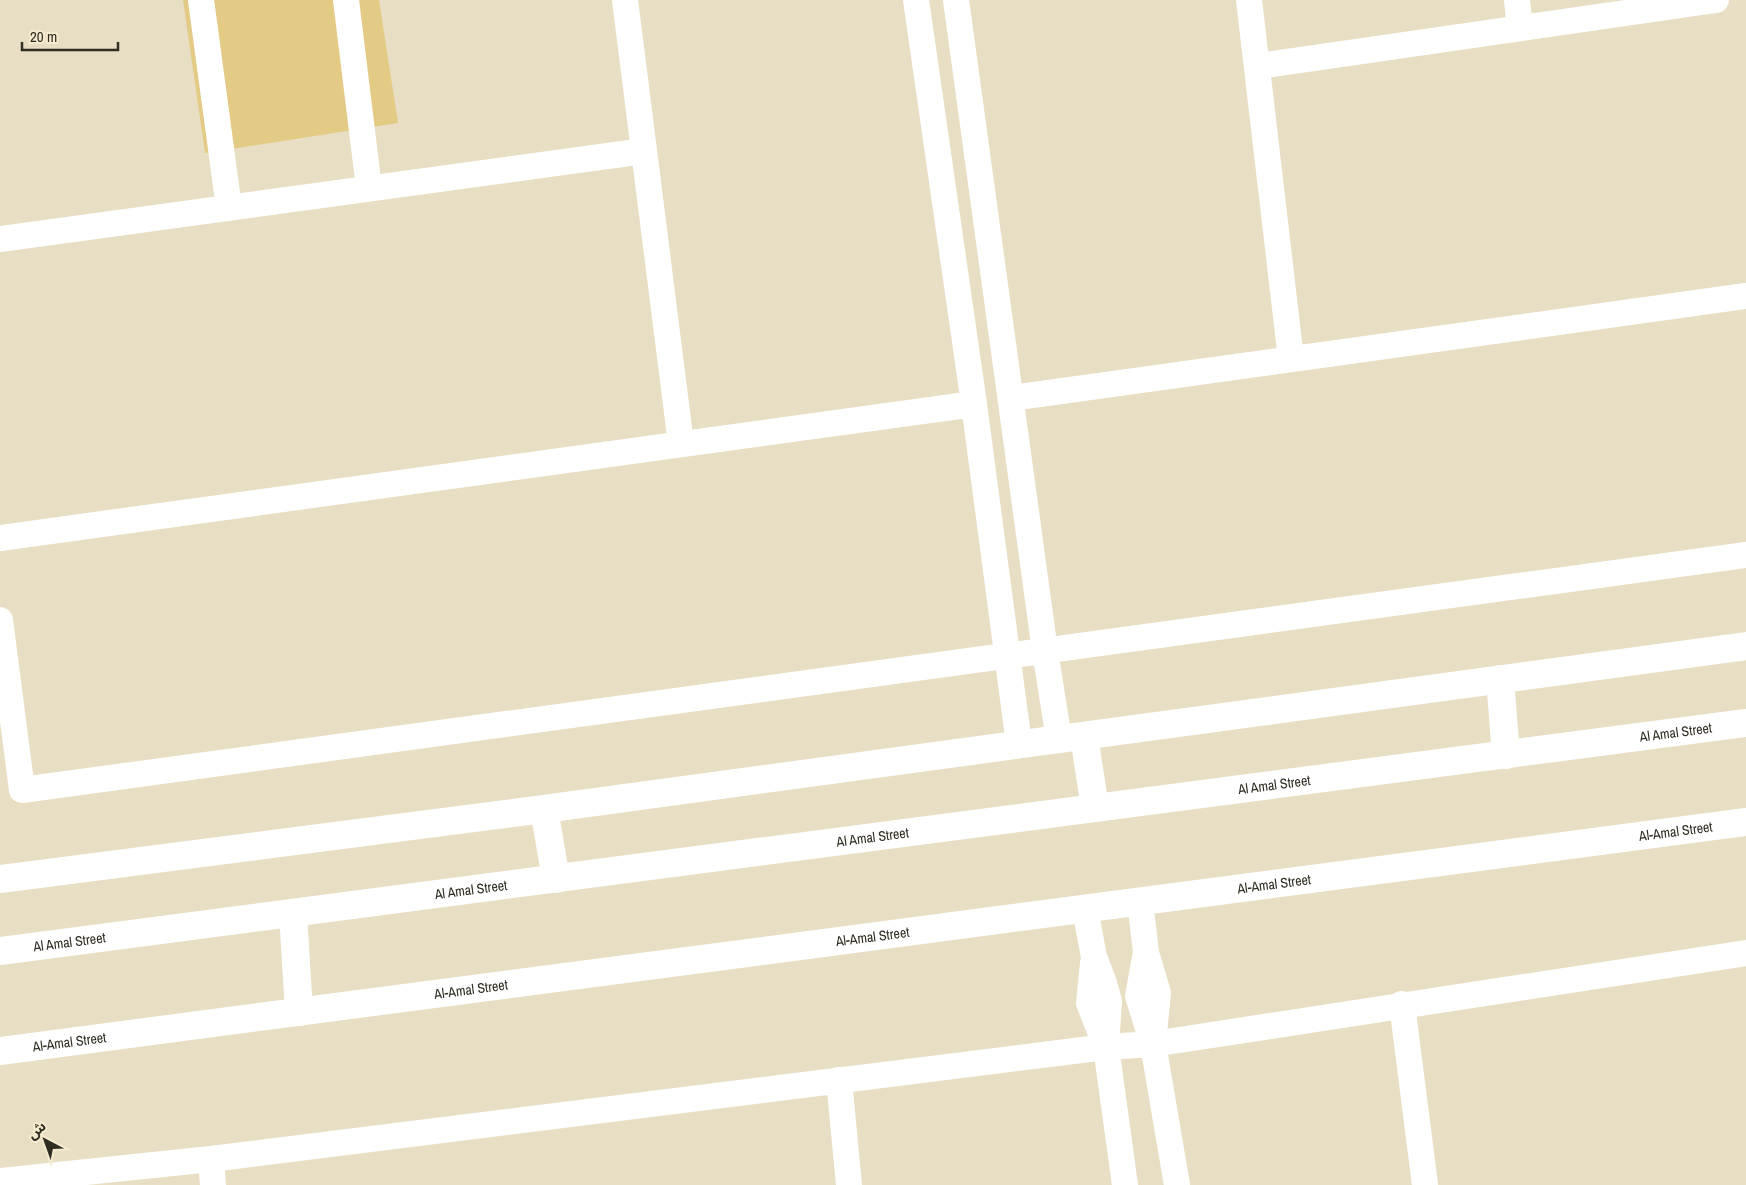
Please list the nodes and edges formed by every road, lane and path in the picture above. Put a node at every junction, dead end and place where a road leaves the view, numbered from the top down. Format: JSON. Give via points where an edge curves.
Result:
{"nodes":[{"id":1,"x":201,"y":0,"type":"edge"},
{"id":2,"x":346,"y":0,"type":"edge"},
{"id":3,"x":625,"y":0,"type":"edge"},
{"id":4,"x":916,"y":0,"type":"edge"},
{"id":5,"x":956,"y":0,"type":"edge"},
{"id":6,"x":1249,"y":0,"type":"edge"},
{"id":7,"x":1517,"y":0,"type":"edge"},
{"id":8,"x":1716,"y":0,"type":"edge"},
{"id":9,"x":1678,"y":3,"type":"edge"},
{"id":10,"x":1520,"y":28,"type":"junction"},
{"id":11,"x":1258,"y":66,"type":"junction"},
{"id":12,"x":644,"y":151,"type":"junction"},
{"id":13,"x":369,"y":188,"type":"junction"},
{"id":14,"x":229,"y":208,"type":"junction"},
{"id":15,"x":0,"y":239,"type":"edge"},
{"id":16,"x":1746,"y":296,"type":"edge"},
{"id":17,"x":1291,"y":359,"type":"junction"},
{"id":18,"x":1011,"y":398,"type":"junction"},
{"id":19,"x":974,"y":404,"type":"junction"},
{"id":20,"x":680,"y":444,"type":"junction"},
{"id":21,"x":0,"y":538,"type":"edge"},
{"id":22,"x":1746,"y":555,"type":"edge"},
{"id":23,"x":0,"y":620,"type":"edge"},
{"id":24,"x":1746,"y":646,"type":"edge"},
{"id":25,"x":1045,"y":650,"type":"junction"},
{"id":26,"x":1008,"y":656,"type":"junction"},
{"id":27,"x":1500,"y":679,"type":"junction"},
{"id":28,"x":1746,"y":723,"type":"edge"},
{"id":29,"x":1072,"y":738,"type":"junction"},
{"id":30,"x":1019,"y":744,"type":"junction"},
{"id":31,"x":1506,"y":755,"type":"junction"},
{"id":32,"x":1095,"y":808,"type":"junction"},
{"id":33,"x":544,"y":809,"type":"junction"},
{"id":34,"x":1746,"y":822,"type":"edge"},
{"id":35,"x":556,"y":878,"type":"junction"},
{"id":36,"x":0,"y":879,"type":"edge"},
{"id":37,"x":1140,"y":902,"type":"junction"},
{"id":38,"x":1085,"y":909,"type":"junction"},
{"id":39,"x":293,"y":913,"type":"junction"},
{"id":40,"x":0,"y":951,"type":"edge"},
{"id":41,"x":1746,"y":953,"type":"edge"},
{"id":42,"x":1402,"y":1004,"type":"junction"},
{"id":43,"x":299,"y":1012,"type":"junction"},
{"id":44,"x":1153,"y":1044,"type":"junction"},
{"id":45,"x":1106,"y":1047,"type":"junction"},
{"id":46,"x":0,"y":1051,"type":"edge"},
{"id":47,"x":839,"y":1080,"type":"junction"},
{"id":48,"x":211,"y":1159,"type":"junction"},
{"id":49,"x":0,"y":1181,"type":"edge"},
{"id":50,"x":214,"y":1185,"type":"edge"},
{"id":51,"x":849,"y":1185,"type":"edge"},
{"id":52,"x":1125,"y":1185,"type":"edge"},
{"id":53,"x":1177,"y":1185,"type":"edge"},
{"id":54,"x":1425,"y":1185,"type":"edge"}],
"edges":[{"from":1,"to":14,"type":"street"},
{"from":2,"to":13,"type":"street"},
{"from":3,"to":12,"type":"street"},
{"from":4,"to":19,"type":"street"},
{"from":5,"to":18,"type":"street"},
{"from":6,"to":11,"type":"street"},
{"from":7,"to":10,"type":"street"},
{"from":8,"to":9,"type":"street"},
{"from":9,"to":10,"type":"street"},
{"from":10,"to":11,"type":"street"},
{"from":11,"to":17,"type":"street"},
{"from":12,"to":13,"type":"street"},
{"from":12,"to":20,"type":"street"},
{"from":13,"to":14,"type":"street"},
{"from":14,"to":15,"type":"street"},
{"from":16,"to":17,"type":"street"},
{"from":17,"to":18,"type":"street"},
{"from":18,"to":25,"type":"street"},
{"from":19,"to":20,"type":"street"},
{"from":19,"to":26,"type":"street"},
{"from":20,"to":21,"type":"street"},
{"from":22,"to":25,"type":"street"},
{"from":23,"to":26,"type":"street","via":[[22,790]]},
{"from":24,"to":27,"type":"main road"},
{"from":25,"to":26,"type":"street"},
{"from":25,"to":29,"type":"street"},
{"from":26,"to":30,"type":"street"},
{"from":27,"to":29,"type":"main road"},
{"from":27,"to":31,"type":"main road"},
{"from":28,"to":31,"type":"main road","name":"Al Amal Street"},
{"from":29,"to":30,"type":"main road"},
{"from":29,"to":32,"type":"main road"},
{"from":30,"to":33,"type":"main road"},
{"from":31,"to":32,"type":"main road","name":"Al Amal Street"},
{"from":32,"to":35,"type":"main road","name":"Al Amal Street"},
{"from":33,"to":35,"type":"main road"},
{"from":33,"to":36,"type":"main road"},
{"from":34,"to":37,"type":"main road","name":"Al-Amal Street"},
{"from":35,"to":39,"type":"main road","name":"Al Amal Street"},
{"from":37,"to":38,"type":"main road","name":"Al-Amal Street"},
{"from":37,"to":44,"type":"street","via":[[1146,952],[1138,996]]},
{"from":38,"to":43,"type":"main road","name":"Al-Amal Street"},
{"from":38,"to":45,"type":"street","via":[[1094,957],[1109,1001]]},
{"from":39,"to":40,"type":"main road","name":"Al Amal Street"},
{"from":39,"to":43,"type":"main road"},
{"from":41,"to":42,"type":"street"},
{"from":42,"to":44,"type":"street"},
{"from":42,"to":54,"type":"street"},
{"from":43,"to":46,"type":"main road","name":"Al-Amal Street"},
{"from":44,"to":45,"type":"street"},
{"from":44,"to":53,"type":"street"},
{"from":45,"to":47,"type":"street"},
{"from":45,"to":52,"type":"street"},
{"from":47,"to":48,"type":"street"},
{"from":47,"to":51,"type":"street"},
{"from":48,"to":49,"type":"street"},
{"from":48,"to":50,"type":"street"}]}
